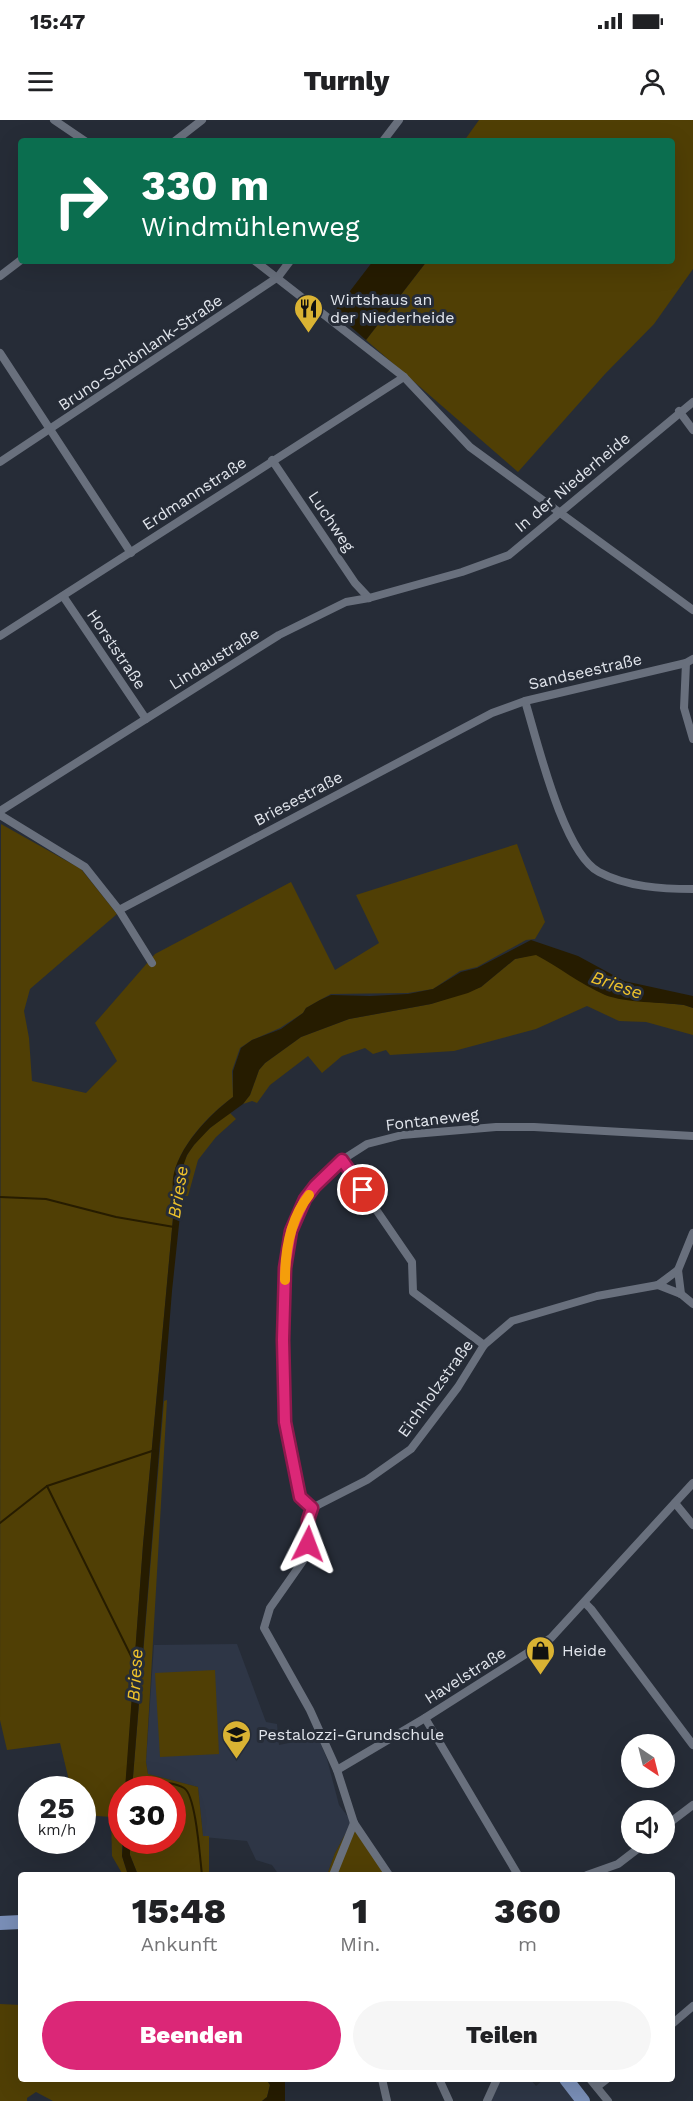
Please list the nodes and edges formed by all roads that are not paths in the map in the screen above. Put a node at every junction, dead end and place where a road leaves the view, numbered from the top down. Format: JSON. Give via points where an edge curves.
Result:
{"nodes":[{"id":1,"x":54,"y":120,"type":"edge"},
{"id":2,"x":202,"y":120,"type":"edge"},
{"id":3,"x":399,"y":120,"type":"edge"},
{"id":4,"x":81,"y":138,"type":"edge"},
{"id":5,"x":179,"y":138,"type":"edge"},
{"id":6,"x":385,"y":138,"type":"edge"},
{"id":7,"x":18,"y":262,"type":"edge"},
{"id":8,"x":259,"y":264,"type":"edge"},
{"id":9,"x":288,"y":264,"type":"edge"},
{"id":10,"x":0,"y":276,"type":"edge"},
{"id":11,"x":278,"y":277,"type":"junction"},
{"id":12,"x":0,"y":353,"type":"edge"},
{"id":13,"x":404,"y":377,"type":"junction"},
{"id":14,"x":693,"y":402,"type":"edge"},
{"id":15,"x":680,"y":411,"type":"junction"},
{"id":16,"x":50,"y":430,"type":"junction"},
{"id":17,"x":693,"y":430,"type":"edge"},
{"id":18,"x":272,"y":460,"type":"junction"},
{"id":19,"x":0,"y":462,"type":"edge"},
{"id":20,"x":558,"y":513,"type":"junction"},
{"id":21,"x":131,"y":553,"type":"junction"},
{"id":22,"x":462,"y":572,"type":"joint"},
{"id":23,"x":63,"y":596,"type":"junction"},
{"id":24,"x":369,"y":598,"type":"junction"},
{"id":25,"x":693,"y":610,"type":"edge"},
{"id":26,"x":0,"y":636,"type":"edge"},
{"id":27,"x":690,"y":661,"type":"edge"},
{"id":28,"x":525,"y":701,"type":"junction"},
{"id":29,"x":492,"y":713,"type":"joint"},
{"id":30,"x":146,"y":719,"type":"junction"},
{"id":31,"x":693,"y":739,"type":"edge"},
{"id":32,"x":0,"y":813,"type":"edge"},
{"id":33,"x":693,"y":889,"type":"edge"},
{"id":34,"x":119,"y":910,"type":"junction"},
{"id":35,"x":152,"y":963,"type":"dead end"},
{"id":36,"x":693,"y":1136,"type":"edge"},
{"id":37,"x":342,"y":1160,"type":"junction"},
{"id":38,"x":693,"y":1233,"type":"edge"},
{"id":39,"x":678,"y":1270,"type":"junction"},
{"id":40,"x":658,"y":1285,"type":"junction"},
{"id":41,"x":681,"y":1294,"type":"junction"},
{"id":42,"x":693,"y":1304,"type":"edge"},
{"id":43,"x":484,"y":1346,"type":"junction"},
{"id":44,"x":693,"y":1483,"type":"edge"},
{"id":45,"x":675,"y":1503,"type":"junction"},
{"id":46,"x":312,"y":1508,"type":"junction"},
{"id":47,"x":693,"y":1525,"type":"edge"},
{"id":48,"x":585,"y":1603,"type":"junction"},
{"id":49,"x":425,"y":1718,"type":"junction"},
{"id":50,"x":693,"y":1745,"type":"edge"},
{"id":51,"x":337,"y":1770,"type":"junction"},
{"id":52,"x":693,"y":1805,"type":"edge"},
{"id":53,"x":675,"y":1819,"type":"edge"},
{"id":54,"x":354,"y":1822,"type":"junction"},
{"id":55,"x":631,"y":1854,"type":"edge"},
{"id":56,"x":334,"y":1872,"type":"edge"},
{"id":57,"x":387,"y":1872,"type":"edge"},
{"id":58,"x":516,"y":1872,"type":"edge"},
{"id":59,"x":595,"y":1872,"type":"edge"},
{"id":60,"x":18,"y":1922,"type":"edge"},
{"id":61,"x":0,"y":1923,"type":"edge"},
{"id":62,"x":693,"y":2006,"type":"edge"},
{"id":63,"x":675,"y":2021,"type":"edge"},
{"id":64,"x":383,"y":2082,"type":"edge"},
{"id":65,"x":440,"y":2082,"type":"edge"},
{"id":66,"x":496,"y":2082,"type":"edge"},
{"id":67,"x":568,"y":2082,"type":"edge"},
{"id":68,"x":593,"y":2082,"type":"edge"},
{"id":69,"x":603,"y":2082,"type":"edge"},
{"id":70,"x":597,"y":2087,"type":"junction"},
{"id":71,"x":387,"y":2101,"type":"edge"},
{"id":72,"x":449,"y":2101,"type":"edge"},
{"id":73,"x":487,"y":2101,"type":"edge"},
{"id":74,"x":583,"y":2101,"type":"edge"},
{"id":75,"x":608,"y":2101,"type":"edge"}],
"edges":[{"from":1,"to":4,"type":"street"},
{"from":2,"to":5,"type":"street"},
{"from":3,"to":6,"type":"street"},
{"from":7,"to":10,"type":"street"},
{"from":8,"to":11,"type":"street"},
{"from":9,"to":11,"type":"street","name":"Bruno-Schönlank-Straße"},
{"from":11,"to":13,"type":"street"},
{"from":11,"to":16,"type":"street","name":"Bruno-Schönlank-Straße"},
{"from":12,"to":16,"type":"street"},
{"from":13,"to":18,"type":"street","name":"Erdmannstraße"},
{"from":13,"to":20,"type":"street","via":[[470,447]]},
{"from":14,"to":15,"type":"street","name":"In der Niederheide"},
{"from":15,"to":17,"type":"street"},
{"from":15,"to":20,"type":"street","name":"In der Niederheide"},
{"from":16,"to":19,"type":"street","name":"Bruno-Schönlank-Straße"},
{"from":16,"to":21,"type":"street"},
{"from":18,"to":21,"type":"street","name":"Erdmannstraße"},
{"from":18,"to":24,"type":"street","name":"Luchweg"},
{"from":20,"to":22,"type":"street","name":"In der Niederheide","via":[[509,555]]},
{"from":20,"to":25,"type":"street"},
{"from":21,"to":23,"type":"street","name":"Erdmannstraße"},
{"from":22,"to":24,"type":"street","name":"Lindaustraße"},
{"from":23,"to":26,"type":"street","name":"Erdmannstraße"},
{"from":23,"to":30,"type":"street","name":"Horststraße"},
{"from":24,"to":30,"type":"street","name":"Lindaustraße","via":[[346,602],[279,635]]},
{"from":27,"to":28,"type":"street","name":"Sandseestraße"},
{"from":27,"to":31,"type":"street","via":[[684,708]]},
{"from":28,"to":29,"type":"street","name":"Sandseestraße"},
{"from":28,"to":33,"type":"street","via":[[563,823],[597,871],[662,889]]},
{"from":29,"to":34,"type":"street","name":"Briesestraße"},
{"from":30,"to":32,"type":"street","name":"Lindaustraße"},
{"from":32,"to":34,"type":"street","via":[[85,867]]},
{"from":34,"to":35,"type":"street"},
{"from":36,"to":37,"type":"street","name":"Fontaneweg","via":[[486,1128],[402,1135],[367,1144]]},
{"from":37,"to":43,"type":"street","via":[[412,1262],[413,1292]]},
{"from":37,"to":46,"type":"street","name":"Fontaneweg","via":[[305,1199],[291,1231],[285,1268],[285,1422],[300,1497]]},
{"from":38,"to":39,"type":"street"},
{"from":39,"to":40,"type":"street","name":"Eichholzstraße"},
{"from":39,"to":41,"type":"street"},
{"from":40,"to":41,"type":"street"},
{"from":40,"to":43,"type":"street","name":"Eichholzstraße","via":[[597,1296],[512,1321]]},
{"from":41,"to":42,"type":"street"},
{"from":43,"to":46,"type":"street","name":"Eichholzstraße","via":[[458,1388],[411,1449],[367,1479]]},
{"from":44,"to":45,"type":"street","name":"Havelstraße"},
{"from":45,"to":47,"type":"street"},
{"from":45,"to":48,"type":"street","name":"Havelstraße"},
{"from":46,"to":51,"type":"street","via":[[305,1558],[270,1608],[264,1628],[310,1710]]},
{"from":48,"to":49,"type":"street","name":"Havelstraße","via":[[551,1638]]},
{"from":48,"to":50,"type":"street"},
{"from":49,"to":51,"type":"street","name":"Havelstraße"},
{"from":49,"to":58,"type":"street"},
{"from":51,"to":54,"type":"street"},
{"from":52,"to":53,"type":"street"},
{"from":54,"to":56,"type":"street"},
{"from":54,"to":57,"type":"street"},
{"from":55,"to":59,"type":"street","via":[[618,1864]]},
{"from":60,"to":61,"type":"main road"},
{"from":62,"to":63,"type":"street"},
{"from":64,"to":71,"type":"street"},
{"from":65,"to":72,"type":"street"},
{"from":66,"to":73,"type":"street"},
{"from":67,"to":74,"type":"main road"},
{"from":68,"to":70,"type":"street"},
{"from":69,"to":70,"type":"street"},
{"from":70,"to":75,"type":"street"}]}
